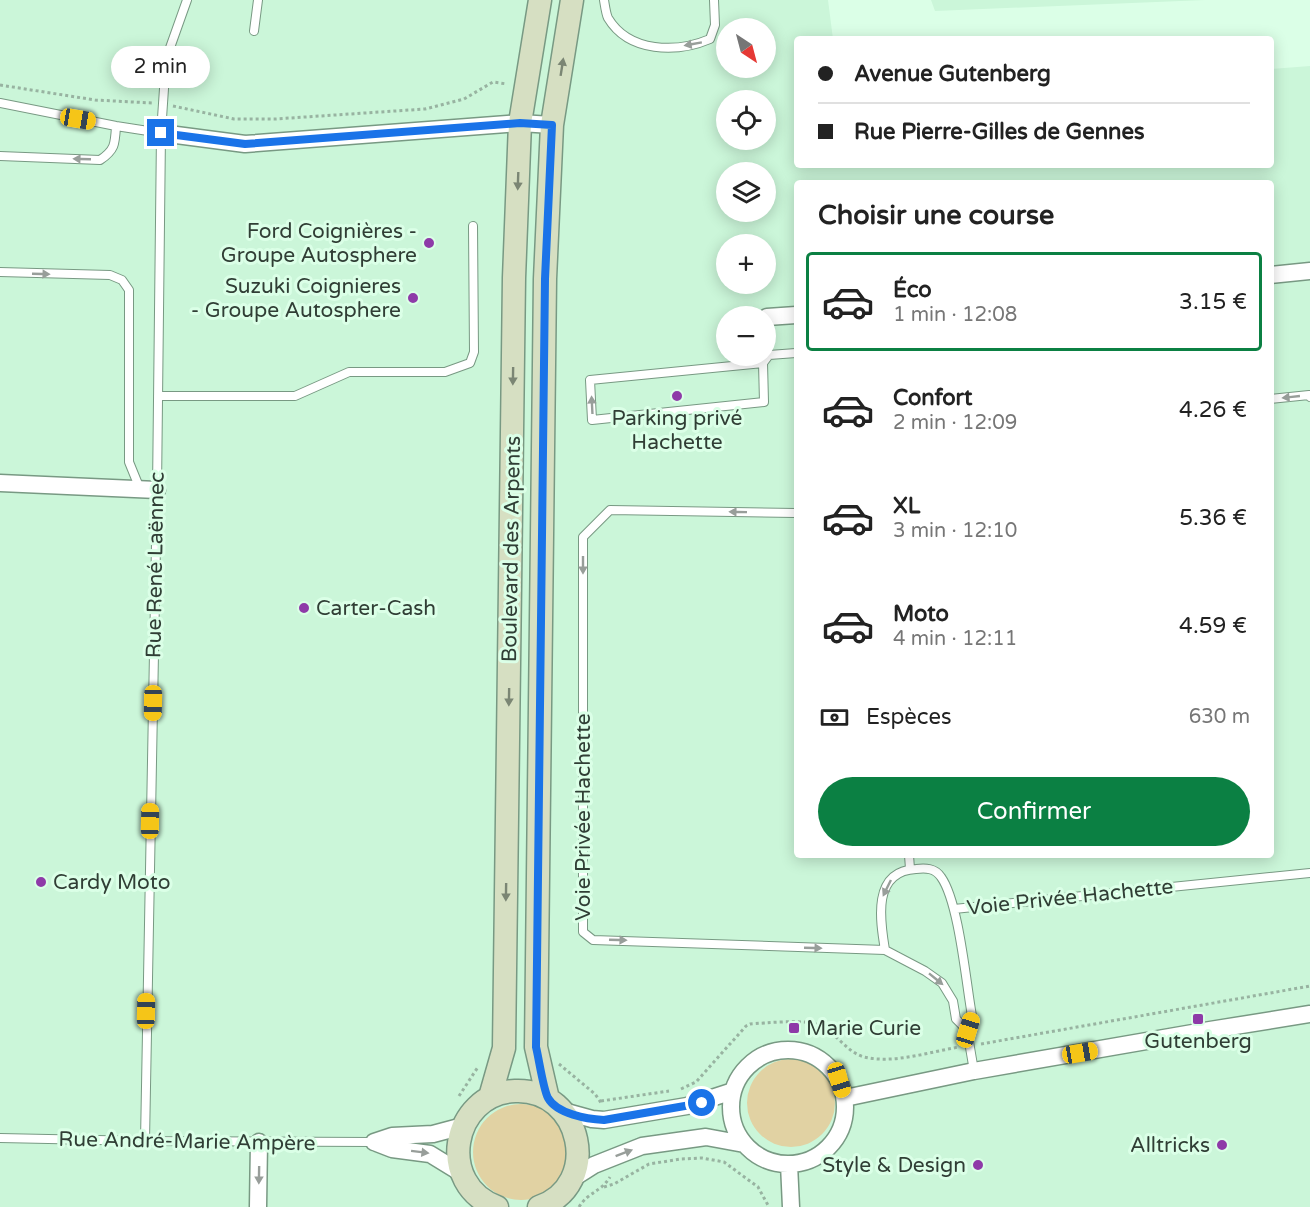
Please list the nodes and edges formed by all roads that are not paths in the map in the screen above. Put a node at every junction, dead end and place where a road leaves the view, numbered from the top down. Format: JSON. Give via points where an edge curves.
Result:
{"nodes":[{"id":1,"x":187,"y":0,"type":"edge"},
{"id":2,"x":258,"y":0,"type":"edge"},
{"id":3,"x":540,"y":0,"type":"edge"},
{"id":4,"x":572,"y":0,"type":"edge"},
{"id":5,"x":604,"y":0,"type":"edge"},
{"id":6,"x":714,"y":0,"type":"edge"},
{"id":7,"x":254,"y":31,"type":"dead end"},
{"id":8,"x":0,"y":103,"type":"edge"},
{"id":9,"x":520,"y":123,"type":"junction"},
{"id":10,"x":552,"y":125,"type":"junction"},
{"id":11,"x":116,"y":126,"type":"junction"},
{"id":12,"x":161,"y":133,"type":"junction"},
{"id":13,"x":0,"y":156,"type":"edge"},
{"id":14,"x":473,"y":226,"type":"dead end"},
{"id":15,"x":1310,"y":271,"type":"edge"},
{"id":16,"x":0,"y":272,"type":"edge"},
{"id":17,"x":1274,"y":274,"type":"edge"},
{"id":18,"x":794,"y":315,"type":"edge"},
{"id":19,"x":776,"y":316,"type":"edge"},
{"id":20,"x":794,"y":353,"type":"edge"},
{"id":21,"x":776,"y":354,"type":"edge"},
{"id":22,"x":763,"y":363,"type":"joint"},
{"id":23,"x":158,"y":396,"type":"junction"},
{"id":24,"x":1310,"y":397,"type":"edge"},
{"id":25,"x":1274,"y":399,"type":"edge"},
{"id":26,"x":0,"y":483,"type":"edge"},
{"id":27,"x":148,"y":489,"type":"junction"},
{"id":28,"x":794,"y":513,"type":"edge"},
{"id":29,"x":909,"y":858,"type":"edge"},
{"id":30,"x":910,"y":869,"type":"junction"},
{"id":31,"x":1310,"y":873,"type":"edge"},
{"id":32,"x":954,"y":909,"type":"junction"},
{"id":33,"x":885,"y":950,"type":"junction"},
{"id":34,"x":1310,"y":1014,"type":"edge"},
{"id":35,"x":968,"y":1030,"type":"junction"},
{"id":36,"x":974,"y":1071,"type":"junction"},
{"id":37,"x":733,"y":1091,"type":"junction"},
{"id":38,"x":490,"y":1097,"type":"junction"},
{"id":39,"x":845,"y":1098,"type":"junction"},
{"id":40,"x":556,"y":1105,"type":"junction"},
{"id":41,"x":463,"y":1126,"type":"junction"},
{"id":42,"x":0,"y":1138,"type":"edge"},
{"id":43,"x":145,"y":1141,"type":"junction"},
{"id":44,"x":259,"y":1142,"type":"junction"},
{"id":45,"x":374,"y":1142,"type":"junction"},
{"id":46,"x":744,"y":1144,"type":"junction"},
{"id":47,"x":789,"y":1164,"type":"junction"},
{"id":48,"x":461,"y":1173,"type":"junction"},
{"id":49,"x":572,"y":1179,"type":"junction"},
{"id":50,"x":492,"y":1206,"type":"edge"},
{"id":51,"x":543,"y":1206,"type":"edge"},
{"id":52,"x":258,"y":1207,"type":"edge"},
{"id":53,"x":791,"y":1207,"type":"edge"}],
"edges":[{"from":1,"to":12,"type":"lane","name":"Rue René Laënnec","via":[[166,59]]},
{"from":2,"to":7,"type":"lane"},
{"from":3,"to":9,"type":"street","name":"Boulevard des Arpents"},
{"from":10,"to":4,"type":"street","name":"Boulevard des Arpents","one_way":true},
{"from":6,"to":5,"type":"lane","one_way":true,"via":[[711,39],[696,45],[650,48],[627,39],[608,17]]},
{"from":8,"to":11,"type":"lane"},
{"from":9,"to":10,"type":"street"},
{"from":9,"to":12,"type":"street","via":[[245,144]]},
{"from":9,"to":38,"type":"street","name":"Boulevard des Arpents","one_way":true,"via":[[514,278],[504,1048]]},
{"from":10,"to":40,"type":"street","name":"Boulevard des Arpents","via":[[545,279],[536,1047]]},
{"from":11,"to":12,"type":"lane"},
{"from":11,"to":13,"type":"lane","one_way":true,"via":[[111,152],[100,160]]},
{"from":12,"to":23,"type":"lane","name":"Rue René Laënnec"},
{"from":14,"to":23,"type":"lane","via":[[474,352],[470,363],[445,372],[349,372],[295,396]]},
{"from":15,"to":17,"type":"street"},
{"from":16,"to":27,"type":"lane","one_way":true,"via":[[110,275],[122,280],[129,290],[129,462]]},
{"from":18,"to":19,"type":"street"},
{"from":20,"to":21,"type":"lane"},
{"from":22,"to":22,"type":"lane","one_way":true,"via":[[764,402],[592,420],[590,380]]},
{"from":23,"to":27,"type":"lane","name":"Rue René Laënnec"},
{"from":24,"to":25,"type":"lane","one_way":true},
{"from":26,"to":27,"type":"street"},
{"from":27,"to":43,"type":"lane","name":"Rue René Laënnec"},
{"from":28,"to":33,"type":"lane","name":"Voie Privée Hachette","one_way":true,"via":[[610,510],[582,537],[583,932],[593,940]]},
{"from":29,"to":30,"type":"lane"},
{"from":30,"to":32,"type":"lane","via":[[933,870],[940,875]]},
{"from":30,"to":33,"type":"lane","one_way":true,"via":[[893,877],[884,891],[880,910]]},
{"from":31,"to":32,"type":"lane","name":"Voie Privée Hachette"},
{"from":32,"to":35,"type":"lane","name":"Voie Privée Hachette","via":[[972,1016]]},
{"from":33,"to":35,"type":"lane","name":"Voie Privée Hachette","one_way":true,"via":[[942,984],[953,1001],[956,1018]]},
{"from":34,"to":36,"type":"street"},
{"from":35,"to":36,"type":"lane","name":"Voie Privée Hachette"},
{"from":36,"to":39,"type":"street"},
{"from":37,"to":39,"type":"street","via":[[741,1073],[755,1059],[773,1051],[792,1049],[828,1064]]},
{"from":37,"to":40,"type":"street","via":[[687,1106],[604,1120]]},
{"from":37,"to":46,"type":"street","via":[[730,1110]]},
{"from":38,"to":40,"type":"street","via":[[532,1092]]},
{"from":38,"to":41,"type":"street","via":[[474,1109]]},
{"from":39,"to":47,"type":"street","via":[[845,1118],[838,1136],[825,1151],[808,1161]]},
{"from":40,"to":49,"type":"street","name":"Boulevard des Arpents","via":[[575,1133],[578,1151]]},
{"from":41,"to":45,"type":"street"},
{"from":41,"to":48,"type":"street","via":[[458,1140]]},
{"from":42,"to":43,"type":"lane","name":"Rue André-Marie Ampère"},
{"from":43,"to":44,"type":"lane","name":"Rue André-Marie Ampère"},
{"from":44,"to":45,"type":"lane","name":"Rue André-Marie Ampère"},
{"from":44,"to":52,"type":"street","one_way":true},
{"from":45,"to":48,"type":"street","one_way":true,"via":[[392,1149],[430,1154]]},
{"from":46,"to":47,"type":"street","via":[[772,1162]]},
{"from":49,"to":46,"type":"street","one_way":true,"via":[[594,1165],[642,1146],[706,1137]]},
{"from":47,"to":53,"type":"street"},
{"from":48,"to":50,"type":"street","via":[[468,1186]]},
{"from":49,"to":51,"type":"street"}]}
